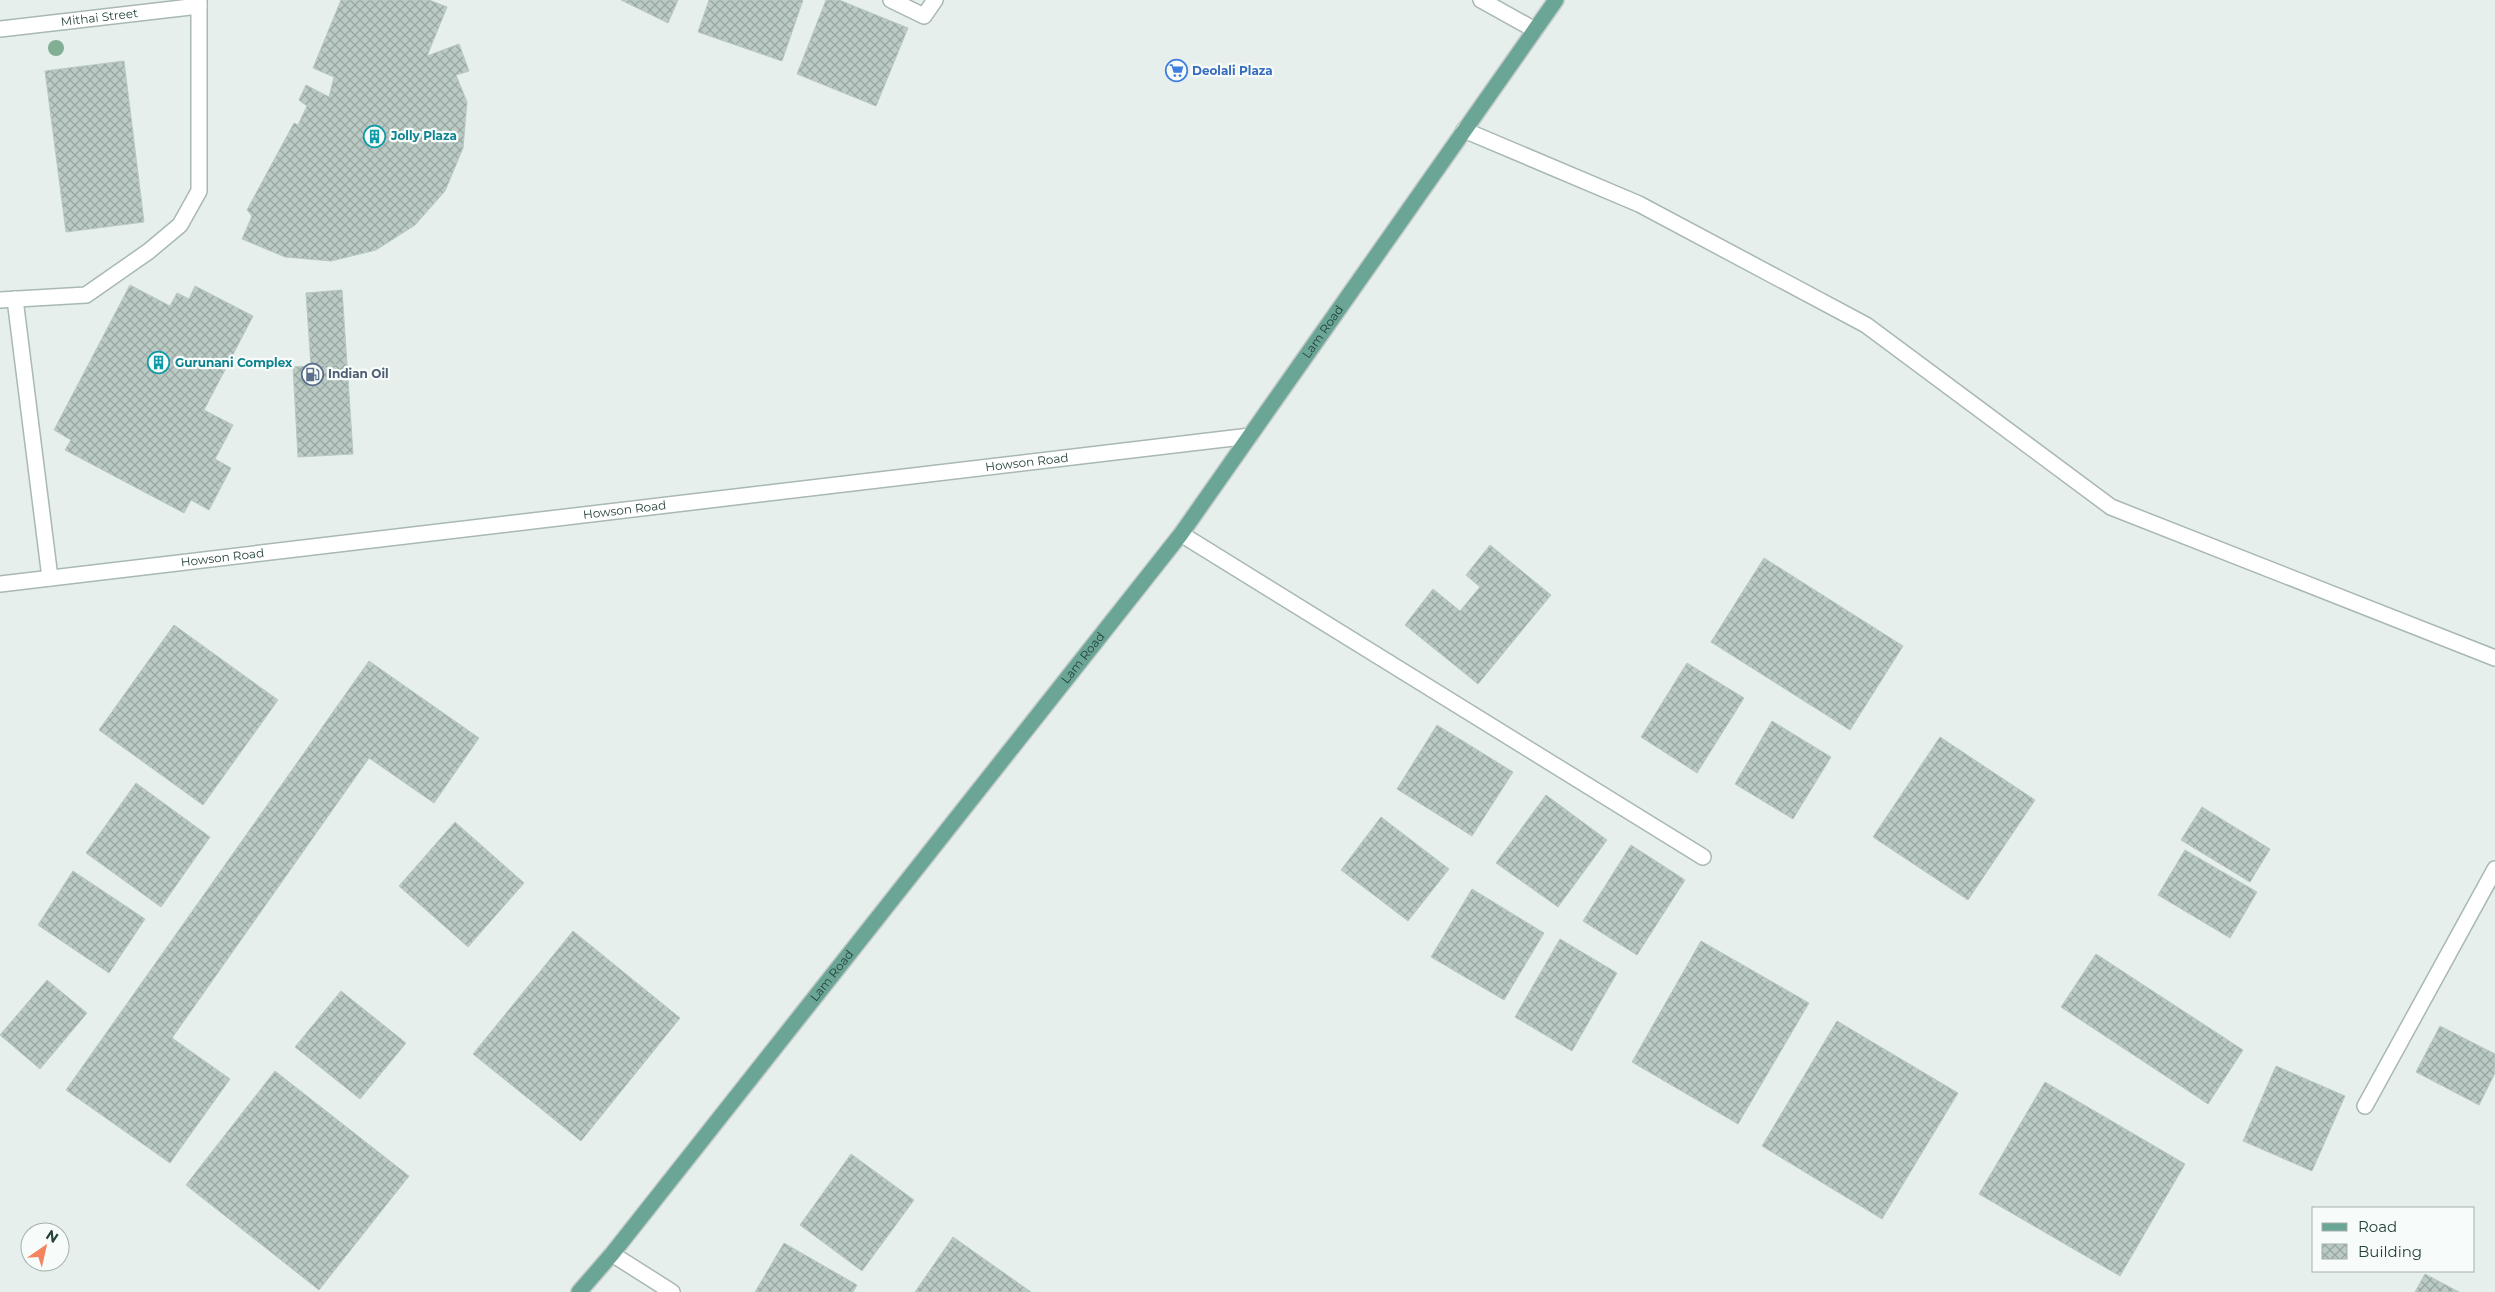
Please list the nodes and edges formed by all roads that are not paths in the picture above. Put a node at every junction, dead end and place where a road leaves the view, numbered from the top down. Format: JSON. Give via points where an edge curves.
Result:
{"nodes":[{"id":1,"x":891,"y":0,"type":"edge"},
{"id":2,"x":935,"y":0,"type":"edge"},
{"id":3,"x":1481,"y":0,"type":"edge"},
{"id":4,"x":1556,"y":0,"type":"edge"},
{"id":5,"x":199,"y":3,"type":"edge"},
{"id":6,"x":0,"y":29,"type":"edge"},
{"id":7,"x":1535,"y":30,"type":"junction"},
{"id":8,"x":1464,"y":130,"type":"junction"},
{"id":9,"x":15,"y":298,"type":"junction"},
{"id":10,"x":0,"y":300,"type":"edge"},
{"id":11,"x":1250,"y":436,"type":"junction"},
{"id":12,"x":1181,"y":534,"type":"junction"},
{"id":13,"x":50,"y":578,"type":"junction"},
{"id":14,"x":0,"y":584,"type":"edge"},
{"id":15,"x":2495,"y":658,"type":"edge"},
{"id":16,"x":1703,"y":857,"type":"dead end"},
{"id":17,"x":2495,"y":869,"type":"edge"},
{"id":18,"x":2365,"y":1106,"type":"dead end"},
{"id":19,"x":612,"y":1254,"type":"junction"},
{"id":20,"x":579,"y":1292,"type":"edge"},
{"id":21,"x":672,"y":1292,"type":"edge"}],
"edges":[{"from":1,"to":2,"type":"street","via":[[924,16]]},
{"from":3,"to":7,"type":"street"},
{"from":4,"to":7,"type":"main road","name":"Lam Road"},
{"from":5,"to":6,"type":"street","name":"Mithai Street"},
{"from":5,"to":9,"type":"street","via":[[199,191],[180,225],[86,295]]},
{"from":7,"to":8,"type":"main road","name":"Lam Road"},
{"from":8,"to":11,"type":"main road","name":"Lam Road"},
{"from":8,"to":15,"type":"street","via":[[1639,204],[1866,325],[2111,506]]},
{"from":9,"to":10,"type":"street"},
{"from":9,"to":13,"type":"street"},
{"from":11,"to":12,"type":"main road","name":"Lam Road"},
{"from":11,"to":13,"type":"street","name":"Howson Road"},
{"from":12,"to":16,"type":"street"},
{"from":12,"to":19,"type":"main road","name":"Lam Road"},
{"from":13,"to":14,"type":"street","name":"Howson Road"},
{"from":17,"to":18,"type":"street"},
{"from":19,"to":20,"type":"main road","name":"Lam Road"},
{"from":19,"to":21,"type":"street"}]}
